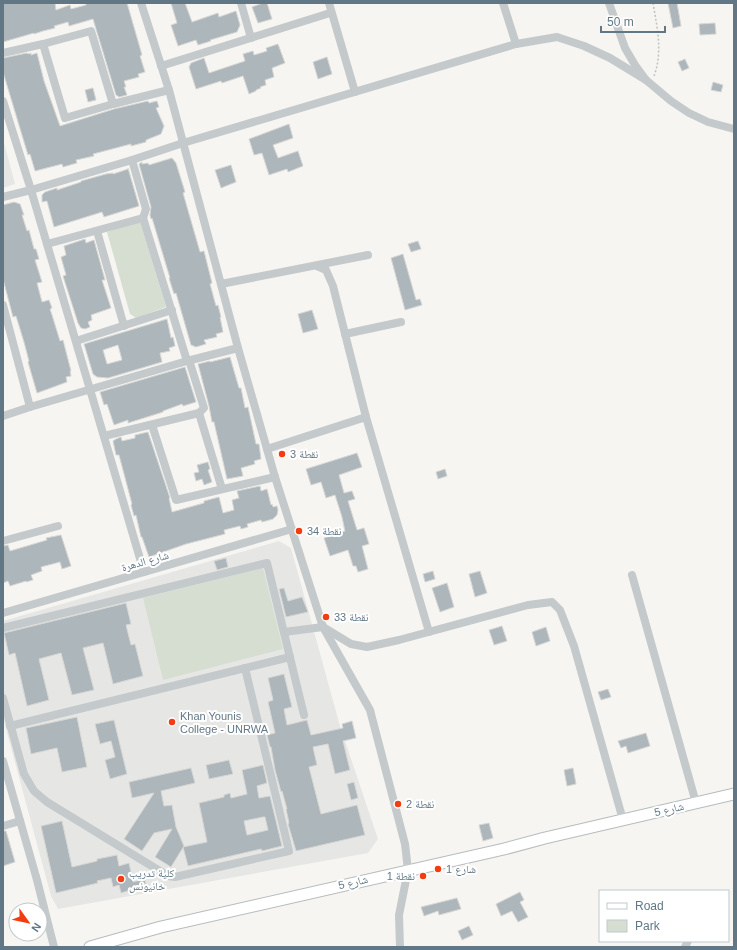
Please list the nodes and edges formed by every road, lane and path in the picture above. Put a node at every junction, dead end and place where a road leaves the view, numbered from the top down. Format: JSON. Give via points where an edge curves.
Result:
{"nodes":[{"id":1,"x":141,"y":3,"type":"edge"},
{"id":2,"x":241,"y":3,"type":"edge"},
{"id":3,"x":329,"y":3,"type":"edge"},
{"id":4,"x":503,"y":3,"type":"edge"},
{"id":5,"x":609,"y":3,"type":"edge"},
{"id":6,"x":653,"y":3,"type":"edge"},
{"id":7,"x":330,"y":13,"type":"dead end"},
{"id":8,"x":251,"y":38,"type":"junction"},
{"id":9,"x":43,"y":44,"type":"junction"},
{"id":10,"x":516,"y":44,"type":"junction"},
{"id":11,"x":3,"y":53,"type":"edge"},
{"id":12,"x":161,"y":66,"type":"junction"},
{"id":13,"x":648,"y":82,"type":"junction"},
{"id":14,"x":169,"y":90,"type":"junction"},
{"id":15,"x":355,"y":92,"type":"junction"},
{"id":16,"x":3,"y":103,"type":"edge"},
{"id":17,"x":113,"y":104,"type":"junction"},
{"id":18,"x":734,"y":130,"type":"edge"},
{"id":19,"x":183,"y":143,"type":"junction"},
{"id":20,"x":132,"y":160,"type":"junction"},
{"id":21,"x":31,"y":190,"type":"junction"},
{"id":22,"x":3,"y":197,"type":"edge"},
{"id":23,"x":144,"y":218,"type":"junction"},
{"id":24,"x":96,"y":231,"type":"junction"},
{"id":25,"x":47,"y":244,"type":"junction"},
{"id":26,"x":368,"y":256,"type":"dead end"},
{"id":27,"x":317,"y":266,"type":"junction"},
{"id":28,"x":221,"y":284,"type":"junction"},
{"id":29,"x":3,"y":305,"type":"edge"},
{"id":30,"x":172,"y":310,"type":"junction"},
{"id":31,"x":401,"y":322,"type":"dead end"},
{"id":32,"x":124,"y":326,"type":"junction"},
{"id":33,"x":345,"y":334,"type":"junction"},
{"id":34,"x":76,"y":341,"type":"junction"},
{"id":35,"x":238,"y":348,"type":"junction"},
{"id":36,"x":188,"y":360,"type":"junction"},
{"id":37,"x":90,"y":390,"type":"junction"},
{"id":38,"x":30,"y":407,"type":"junction"},
{"id":39,"x":199,"y":413,"type":"junction"},
{"id":40,"x":3,"y":416,"type":"edge"},
{"id":41,"x":366,"y":417,"type":"junction"},
{"id":42,"x":152,"y":424,"type":"junction"},
{"id":43,"x":104,"y":436,"type":"junction"},
{"id":44,"x":267,"y":449,"type":"junction"},
{"id":45,"x":275,"y":477,"type":"junction"},
{"id":46,"x":222,"y":489,"type":"junction"},
{"id":47,"x":58,"y":526,"type":"dead end"},
{"id":48,"x":292,"y":529,"type":"junction"},
{"id":49,"x":3,"y":541,"type":"edge"},
{"id":50,"x":144,"y":572,"type":"junction"},
{"id":51,"x":632,"y":575,"type":"dead end"},
{"id":52,"x":3,"y":613,"type":"edge"},
{"id":53,"x":323,"y":627,"type":"junction"},
{"id":54,"x":3,"y":628,"type":"edge"},
{"id":55,"x":284,"y":632,"type":"junction"},
{"id":56,"x":429,"y":632,"type":"junction"},
{"id":57,"x":290,"y":657,"type":"junction"},
{"id":58,"x":245,"y":668,"type":"junction"},
{"id":59,"x":3,"y":698,"type":"edge"},
{"id":60,"x":304,"y":714,"type":"dead end"},
{"id":61,"x":10,"y":726,"type":"junction"},
{"id":62,"x":4,"y":766,"type":"edge"},
{"id":63,"x":734,"y":794,"type":"edge"},
{"id":64,"x":696,"y":802,"type":"junction"},
{"id":65,"x":623,"y":820,"type":"junction"},
{"id":66,"x":20,"y":821,"type":"junction"},
{"id":67,"x":3,"y":826,"type":"edge"},
{"id":68,"x":408,"y":870,"type":"junction"},
{"id":69,"x":114,"y":943,"type":"edge"},
{"id":70,"x":54,"y":947,"type":"edge"},
{"id":71,"x":90,"y":947,"type":"edge"},
{"id":72,"x":400,"y":947,"type":"edge"}],
"edges":[{"from":1,"to":12,"type":"street"},
{"from":2,"to":8,"type":"street"},
{"from":3,"to":15,"type":"street"},
{"from":4,"to":10,"type":"street"},
{"from":5,"to":13,"type":"street","via":[[625,48]]},
{"from":6,"to":13,"type":"path","via":[[659,44],[656,70]]},
{"from":7,"to":8,"type":"street"},
{"from":8,"to":12,"type":"street"},
{"from":9,"to":11,"type":"street"},
{"from":9,"to":17,"type":"street","via":[[90,31]]},
{"from":9,"to":17,"type":"street","via":[[65,118]]},
{"from":10,"to":13,"type":"street","via":[[557,37],[610,58]]},
{"from":10,"to":15,"type":"street"},
{"from":12,"to":14,"type":"street"},
{"from":13,"to":18,"type":"street","via":[[689,113]]},
{"from":14,"to":17,"type":"street"},
{"from":14,"to":19,"type":"street"},
{"from":15,"to":19,"type":"street"},
{"from":16,"to":21,"type":"street"},
{"from":19,"to":20,"type":"street"},
{"from":19,"to":28,"type":"street"},
{"from":20,"to":21,"type":"street"},
{"from":20,"to":23,"type":"street","via":[[146,209]]},
{"from":21,"to":22,"type":"street"},
{"from":21,"to":25,"type":"street"},
{"from":23,"to":24,"type":"street"},
{"from":23,"to":30,"type":"street"},
{"from":24,"to":25,"type":"street"},
{"from":24,"to":32,"type":"street"},
{"from":25,"to":34,"type":"street"},
{"from":26,"to":27,"type":"street"},
{"from":27,"to":28,"type":"street"},
{"from":27,"to":33,"type":"street","via":[[326,270],[333,286]]},
{"from":28,"to":35,"type":"street"},
{"from":29,"to":38,"type":"street"},
{"from":30,"to":32,"type":"street"},
{"from":30,"to":36,"type":"street"},
{"from":31,"to":33,"type":"street"},
{"from":32,"to":34,"type":"street"},
{"from":33,"to":41,"type":"street"},
{"from":34,"to":37,"type":"street"},
{"from":35,"to":36,"type":"street"},
{"from":35,"to":44,"type":"street"},
{"from":36,"to":37,"type":"street"},
{"from":36,"to":39,"type":"street","via":[[204,408]]},
{"from":37,"to":38,"type":"street"},
{"from":37,"to":43,"type":"street"},
{"from":38,"to":40,"type":"street"},
{"from":39,"to":42,"type":"street"},
{"from":39,"to":46,"type":"street"},
{"from":41,"to":44,"type":"street"},
{"from":41,"to":56,"type":"street"},
{"from":42,"to":43,"type":"street"},
{"from":42,"to":46,"type":"street","via":[[176,500]]},
{"from":43,"to":50,"type":"street"},
{"from":44,"to":45,"type":"street"},
{"from":45,"to":46,"type":"street"},
{"from":45,"to":48,"type":"street"},
{"from":47,"to":49,"type":"street"},
{"from":48,"to":50,"type":"street","name":"شارع الدهرة"},
{"from":48,"to":53,"type":"street"},
{"from":50,"to":52,"type":"street","name":"شارع الدهرة"},
{"from":51,"to":64,"type":"street"},
{"from":53,"to":55,"type":"street"},
{"from":53,"to":56,"type":"street","via":[[351,644],[367,648]]},
{"from":53,"to":68,"type":"street","via":[[370,710],[406,844]]},
{"from":54,"to":55,"type":"street","via":[[267,563]]},
{"from":55,"to":57,"type":"street"},
{"from":56,"to":65,"type":"street","via":[[528,605],[552,602],[560,610],[574,646]]},
{"from":57,"to":58,"type":"street"},
{"from":57,"to":60,"type":"street"},
{"from":58,"to":61,"type":"street"},
{"from":58,"to":61,"type":"street","via":[[289,852],[175,877],[168,876],[48,802],[34,790],[24,774]]},
{"from":59,"to":61,"type":"street"},
{"from":62,"to":66,"type":"street"},
{"from":63,"to":64,"type":"main road","name":"شارع 5"},
{"from":64,"to":65,"type":"main road","name":"شارع 5"},
{"from":65,"to":68,"type":"main road","name":"شارع 5"},
{"from":66,"to":67,"type":"street"},
{"from":66,"to":70,"type":"street"},
{"from":68,"to":69,"type":"main road","name":"شارع 5","via":[[161,927]]},
{"from":68,"to":72,"type":"street","via":[[399,915]]},
{"from":69,"to":71,"type":"main road","name":"شارع 5"}]}
